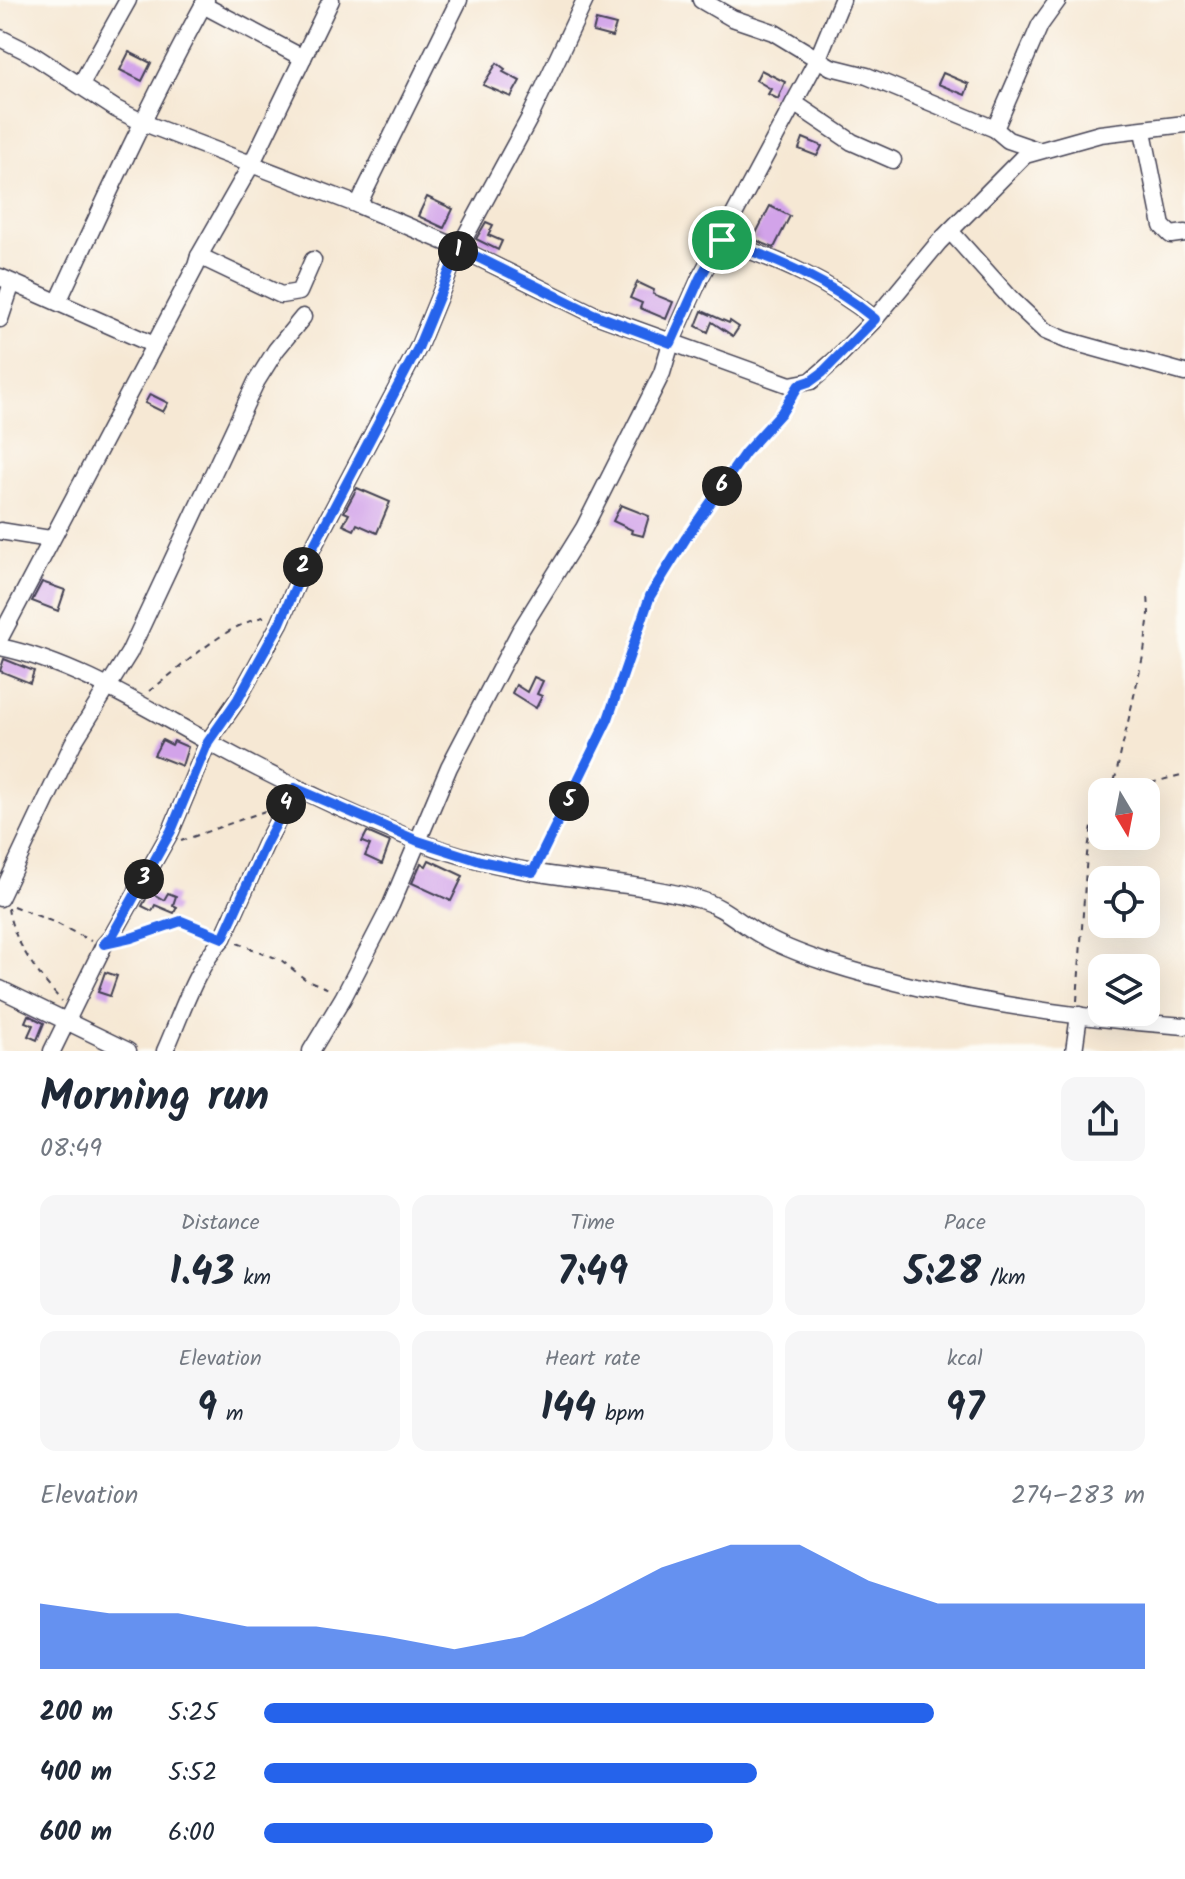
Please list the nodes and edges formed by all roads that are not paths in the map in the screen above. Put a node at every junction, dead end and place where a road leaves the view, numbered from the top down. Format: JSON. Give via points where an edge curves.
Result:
{"nodes":[{"id":1,"x":128,"y":0,"type":"edge"},
{"id":2,"x":331,"y":0,"type":"edge"},
{"id":3,"x":459,"y":0,"type":"edge"},
{"id":4,"x":585,"y":0,"type":"edge"},
{"id":5,"x":701,"y":0,"type":"edge"},
{"id":6,"x":842,"y":0,"type":"edge"},
{"id":7,"x":1058,"y":0,"type":"edge"},
{"id":8,"x":205,"y":2,"type":"edge"},
{"id":9,"x":0,"y":38,"type":"edge"},
{"id":10,"x":303,"y":58,"type":"junction"},
{"id":11,"x":818,"y":58,"type":"junction"},
{"id":12,"x":81,"y":84,"type":"junction"},
{"id":13,"x":794,"y":103,"type":"junction"},
{"id":14,"x":144,"y":123,"type":"junction"},
{"id":15,"x":1185,"y":124,"type":"edge"},
{"id":16,"x":995,"y":129,"type":"junction"},
{"id":17,"x":1143,"y":131,"type":"junction"},
{"id":18,"x":1037,"y":150,"type":"junction"},
{"id":19,"x":893,"y":160,"type":"dead end"},
{"id":20,"x":251,"y":165,"type":"junction"},
{"id":21,"x":358,"y":205,"type":"junction"},
{"id":22,"x":950,"y":231,"type":"junction"},
{"id":23,"x":1185,"y":233,"type":"edge"},
{"id":24,"x":722,"y":240,"type":"junction"},
{"id":25,"x":459,"y":248,"type":"junction"},
{"id":26,"x":199,"y":256,"type":"junction"},
{"id":27,"x":313,"y":260,"type":"dead end"},
{"id":28,"x":6,"y":280,"type":"edge"},
{"id":29,"x":58,"y":302,"type":"junction"},
{"id":30,"x":303,"y":317,"type":"dead end"},
{"id":31,"x":0,"y":319,"type":"edge"},
{"id":32,"x":875,"y":319,"type":"junction"},
{"id":33,"x":671,"y":343,"type":"junction"},
{"id":34,"x":154,"y":345,"type":"junction"},
{"id":35,"x":1185,"y":373,"type":"edge"},
{"id":36,"x":0,"y":531,"type":"edge"},
{"id":37,"x":50,"y":539,"type":"junction"},
{"id":38,"x":0,"y":638,"type":"edge"},
{"id":39,"x":0,"y":647,"type":"edge"},
{"id":40,"x":108,"y":689,"type":"junction"},
{"id":41,"x":208,"y":742,"type":"junction"},
{"id":42,"x":295,"y":788,"type":"junction"},
{"id":43,"x":418,"y":841,"type":"junction"},
{"id":44,"x":0,"y":898,"type":"edge"},
{"id":45,"x":0,"y":989,"type":"edge"},
{"id":46,"x":1078,"y":1014,"type":"junction"},
{"id":47,"x":69,"y":1016,"type":"junction"},
{"id":48,"x":1185,"y":1026,"type":"edge"},
{"id":49,"x":52,"y":1051,"type":"edge"},
{"id":50,"x":128,"y":1051,"type":"edge"},
{"id":51,"x":165,"y":1051,"type":"edge"},
{"id":52,"x":311,"y":1051,"type":"edge"},
{"id":53,"x":1074,"y":1051,"type":"edge"}],
"edges":[{"from":1,"to":12,"type":"street"},
{"from":2,"to":10,"type":"street"},
{"from":3,"to":21,"type":"street"},
{"from":4,"to":25,"type":"street"},
{"from":5,"to":11,"type":"street"},
{"from":6,"to":11,"type":"street"},
{"from":7,"to":16,"type":"street","via":[[1040,25]]},
{"from":8,"to":10,"type":"street"},
{"from":8,"to":14,"type":"street"},
{"from":9,"to":12,"type":"street"},
{"from":10,"to":20,"type":"street"},
{"from":11,"to":13,"type":"street"},
{"from":11,"to":16,"type":"street"},
{"from":12,"to":14,"type":"street"},
{"from":13,"to":19,"type":"street","via":[[852,142]]},
{"from":13,"to":24,"type":"street"},
{"from":14,"to":20,"type":"street"},
{"from":14,"to":29,"type":"street"},
{"from":15,"to":17,"type":"street"},
{"from":16,"to":18,"type":"street","via":[[1008,140]]},
{"from":17,"to":18,"type":"street","via":[[1100,134]]},
{"from":17,"to":23,"type":"street","via":[[1162,226],[1171,235]]},
{"from":18,"to":22,"type":"street","via":[[1007,170]]},
{"from":20,"to":21,"type":"street"},
{"from":20,"to":26,"type":"street"},
{"from":21,"to":25,"type":"street"},
{"from":22,"to":32,"type":"street"},
{"from":22,"to":35,"type":"street","via":[[1045,331]]},
{"from":24,"to":32,"type":"street","via":[[785,262]]},
{"from":24,"to":33,"type":"street"},
{"from":25,"to":33,"type":"street","via":[[593,314]]},
{"from":25,"to":41,"type":"street","via":[[418,348],[344,484],[284,613],[238,699]]},
{"from":26,"to":27,"type":"street","via":[[288,296],[299,292]]},
{"from":26,"to":34,"type":"street"},
{"from":28,"to":29,"type":"street"},
{"from":28,"to":31,"type":"street"},
{"from":29,"to":34,"type":"street"},
{"from":30,"to":40,"type":"street","via":[[256,382]]},
{"from":32,"to":33,"type":"street","via":[[822,373],[799,385],[782,384]]},
{"from":33,"to":43,"type":"street","via":[[662,373],[584,528],[514,643],[449,767]]},
{"from":34,"to":37,"type":"street"},
{"from":36,"to":37,"type":"street"},
{"from":37,"to":38,"type":"street"},
{"from":39,"to":40,"type":"street","via":[[47,660]]},
{"from":40,"to":41,"type":"street"},
{"from":40,"to":44,"type":"street","via":[[73,743]]},
{"from":41,"to":42,"type":"street"},
{"from":41,"to":47,"type":"street","via":[[162,847]]},
{"from":42,"to":43,"type":"street"},
{"from":42,"to":51,"type":"street"},
{"from":43,"to":46,"type":"street","via":[[480,861],[704,901],[761,935],[823,962],[895,981]]},
{"from":43,"to":52,"type":"street","via":[[391,905]]},
{"from":45,"to":47,"type":"street"},
{"from":46,"to":48,"type":"street"},
{"from":46,"to":53,"type":"street"},
{"from":47,"to":49,"type":"street"},
{"from":47,"to":50,"type":"street"}]}
